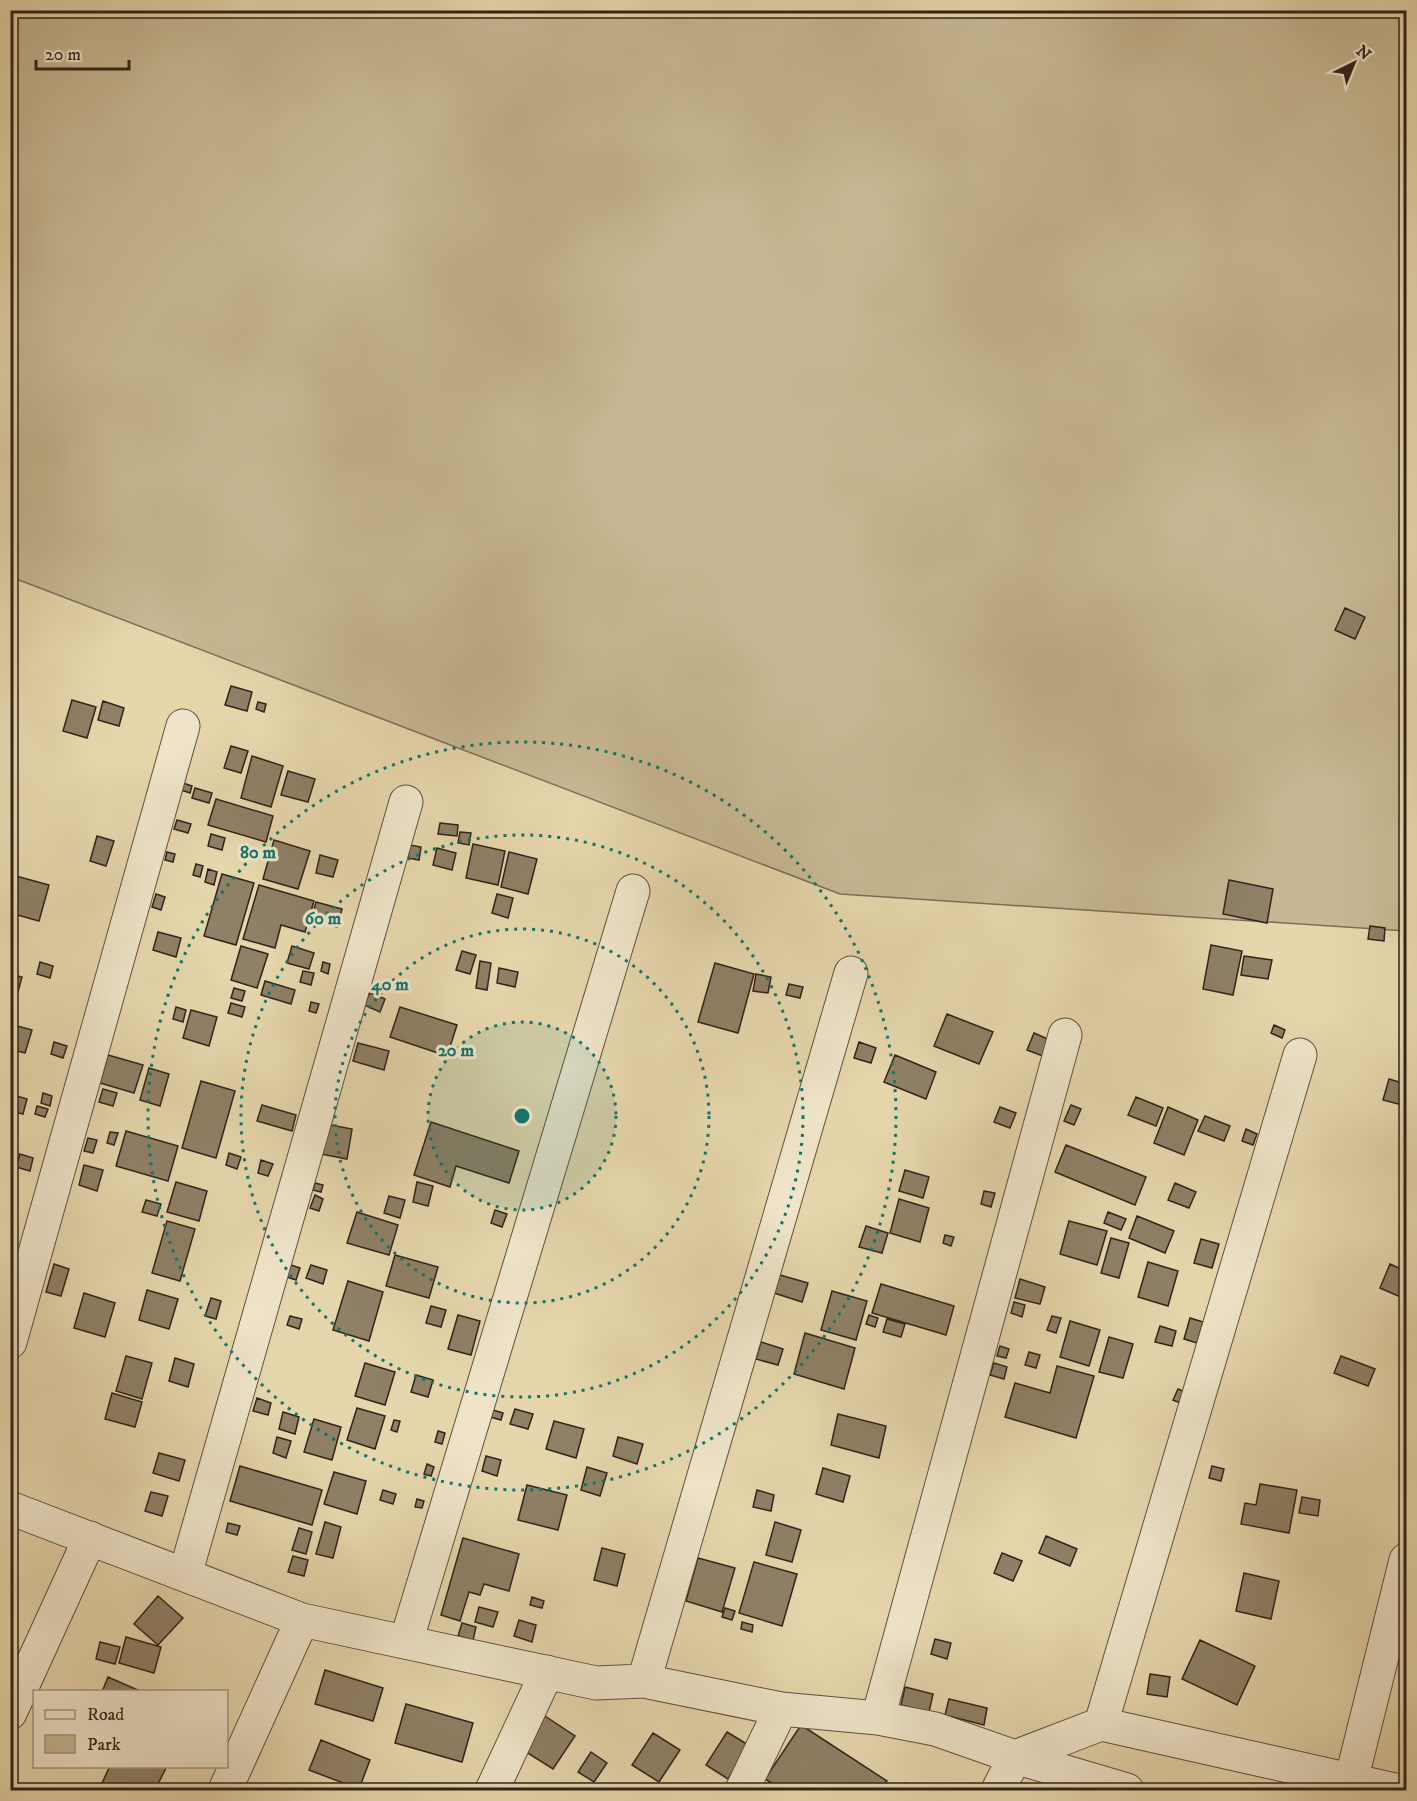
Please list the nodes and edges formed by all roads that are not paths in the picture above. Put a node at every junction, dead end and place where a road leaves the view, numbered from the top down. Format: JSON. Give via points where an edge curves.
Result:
{"nodes":[{"id":1,"x":183,"y":726,"type":"dead end"},
{"id":2,"x":406,"y":802,"type":"dead end"},
{"id":3,"x":633,"y":891,"type":"dead end"},
{"id":4,"x":851,"y":973,"type":"dead end"},
{"id":5,"x":1065,"y":1035,"type":"dead end"},
{"id":6,"x":1300,"y":1055,"type":"dead end"},
{"id":7,"x":10,"y":1342,"type":"edge"},
{"id":8,"x":10,"y":1508,"type":"edge"},
{"id":9,"x":90,"y":1538,"type":"junction"},
{"id":10,"x":1407,"y":1560,"type":"edge"},
{"id":11,"x":185,"y":1575,"type":"junction"},
{"id":12,"x":302,"y":1620,"type":"junction"},
{"id":13,"x":406,"y":1642,"type":"junction"},
{"id":14,"x":547,"y":1672,"type":"junction"},
{"id":15,"x":644,"y":1682,"type":"junction"},
{"id":16,"x":781,"y":1709,"type":"junction"},
{"id":17,"x":10,"y":1713,"type":"edge"},
{"id":18,"x":878,"y":1718,"type":"junction"},
{"id":19,"x":1101,"y":1724,"type":"junction"},
{"id":20,"x":1015,"y":1757,"type":"junction"},
{"id":21,"x":1351,"y":1781,"type":"junction"},
{"id":22,"x":225,"y":1791,"type":"edge"},
{"id":23,"x":492,"y":1791,"type":"edge"},
{"id":24,"x":742,"y":1791,"type":"edge"},
{"id":25,"x":998,"y":1791,"type":"edge"},
{"id":26,"x":1127,"y":1791,"type":"edge"},
{"id":27,"x":1395,"y":1791,"type":"edge"}],
"edges":[{"from":1,"to":7,"type":"street"},
{"from":2,"to":11,"type":"street"},
{"from":3,"to":13,"type":"street"},
{"from":4,"to":15,"type":"street"},
{"from":5,"to":18,"type":"street"},
{"from":6,"to":19,"type":"street"},
{"from":8,"to":9,"type":"street"},
{"from":9,"to":11,"type":"street"},
{"from":9,"to":17,"type":"street"},
{"from":10,"to":21,"type":"street"},
{"from":11,"to":12,"type":"street"},
{"from":12,"to":13,"type":"street"},
{"from":12,"to":22,"type":"street"},
{"from":13,"to":14,"type":"street"},
{"from":14,"to":15,"type":"street","via":[[596,1683]]},
{"from":14,"to":23,"type":"street"},
{"from":15,"to":16,"type":"street"},
{"from":16,"to":18,"type":"street"},
{"from":16,"to":24,"type":"street"},
{"from":18,"to":20,"type":"street","via":[[935,1730]]},
{"from":19,"to":20,"type":"street"},
{"from":19,"to":21,"type":"street"},
{"from":20,"to":25,"type":"street"},
{"from":20,"to":26,"type":"street"},
{"from":21,"to":27,"type":"street"}]}
